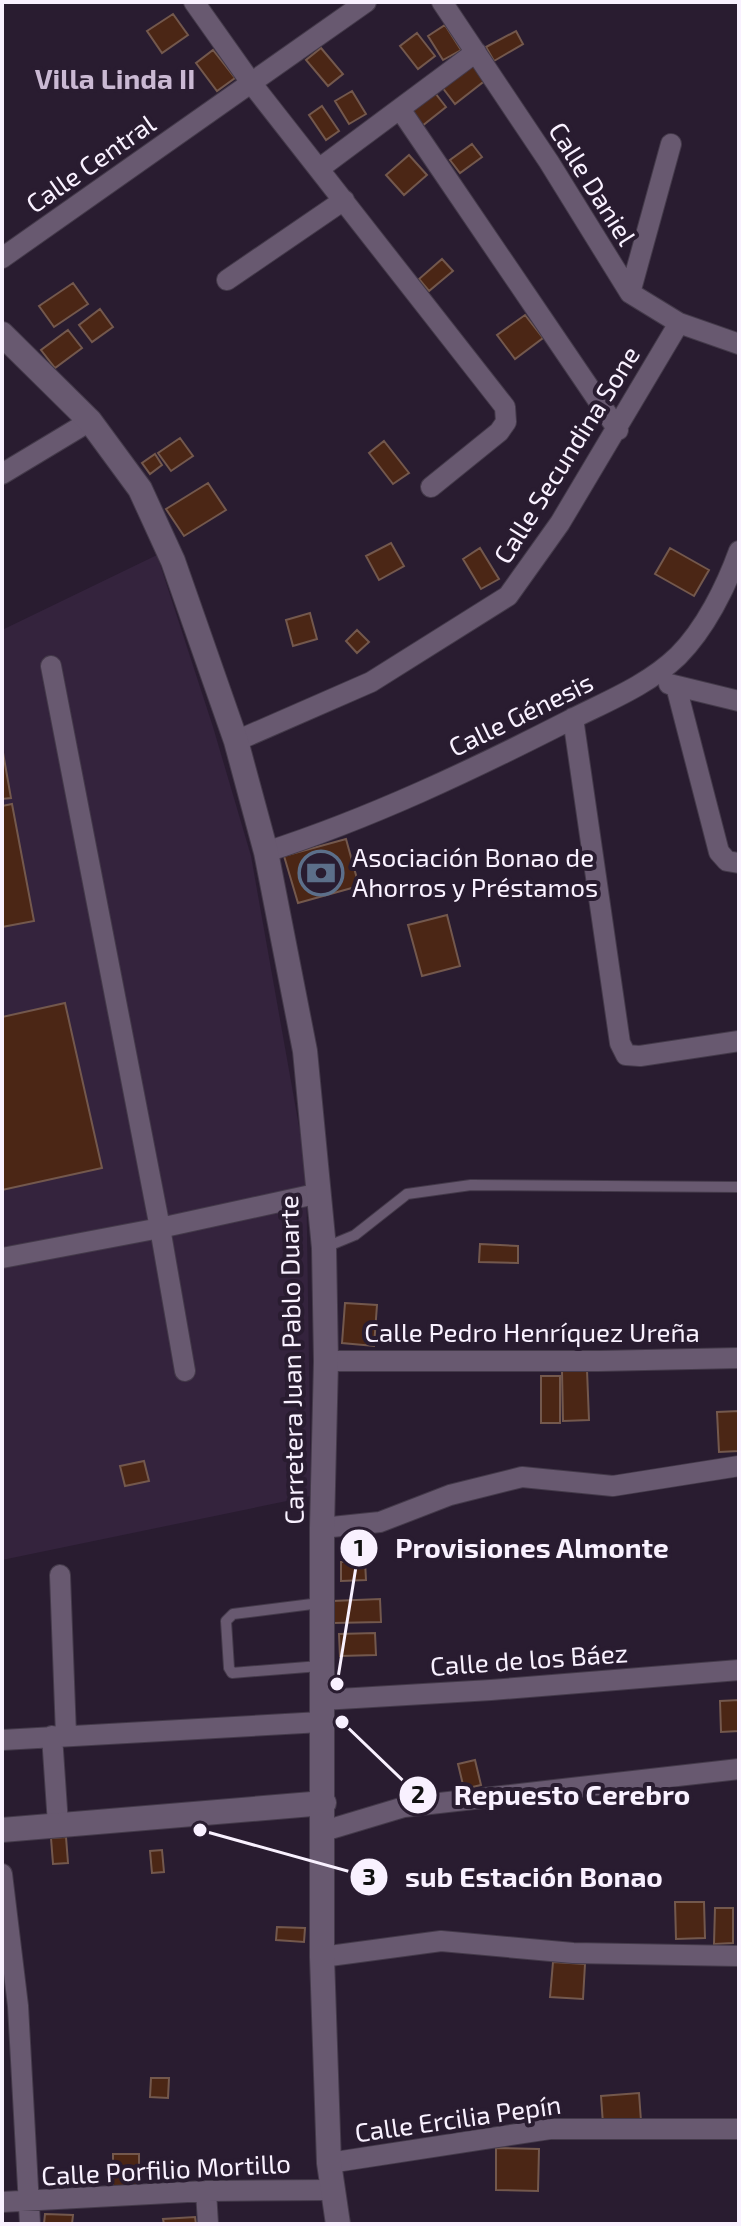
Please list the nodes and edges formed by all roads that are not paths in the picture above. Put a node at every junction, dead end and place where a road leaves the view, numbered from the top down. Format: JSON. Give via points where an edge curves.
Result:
{"nodes":[{"id":1,"x":194,"y":2,"type":"edge"},
{"id":2,"x":366,"y":2,"type":"edge"},
{"id":3,"x":442,"y":2,"type":"edge"},
{"id":4,"x":476,"y":52,"type":"junction"},
{"id":5,"x":252,"y":84,"type":"junction"},
{"id":6,"x":400,"y":109,"type":"junction"},
{"id":7,"x":671,"y":144,"type":"dead end"},
{"id":8,"x":320,"y":168,"type":"junction"},
{"id":9,"x":344,"y":200,"type":"junction"},
{"id":10,"x":2,"y":258,"type":"edge"},
{"id":11,"x":227,"y":280,"type":"dead end"},
{"id":12,"x":630,"y":293,"type":"junction"},
{"id":13,"x":679,"y":323,"type":"junction"},
{"id":14,"x":2,"y":334,"type":"edge"},
{"id":15,"x":739,"y":344,"type":"edge"},
{"id":16,"x":90,"y":421,"type":"junction"},
{"id":17,"x":618,"y":430,"type":"junction"},
{"id":18,"x":2,"y":474,"type":"edge"},
{"id":19,"x":431,"y":487,"type":"dead end"},
{"id":20,"x":739,"y":551,"type":"edge"},
{"id":21,"x":51,"y":666,"type":"dead end"},
{"id":22,"x":649,"y":679,"type":"junction"},
{"id":23,"x":676,"y":686,"type":"junction"},
{"id":24,"x":739,"y":701,"type":"edge"},
{"id":25,"x":573,"y":718,"type":"junction"},
{"id":26,"x":236,"y":741,"type":"junction"},
{"id":27,"x":266,"y":852,"type":"junction"},
{"id":28,"x":739,"y":863,"type":"edge"},
{"id":29,"x":739,"y":1041,"type":"edge"},
{"id":30,"x":739,"y":1187,"type":"edge"},
{"id":31,"x":320,"y":1193,"type":"junction"},
{"id":32,"x":160,"y":1228,"type":"junction"},
{"id":33,"x":324,"y":1248,"type":"junction"},
{"id":34,"x":2,"y":1258,"type":"edge"},
{"id":35,"x":739,"y":1358,"type":"edge"},
{"id":36,"x":326,"y":1361,"type":"junction"},
{"id":37,"x":185,"y":1371,"type":"dead end"},
{"id":38,"x":739,"y":1466,"type":"edge"},
{"id":39,"x":322,"y":1528,"type":"junction"},
{"id":40,"x":60,"y":1575,"type":"dead end"},
{"id":41,"x":322,"y":1602,"type":"junction"},
{"id":42,"x":322,"y":1666,"type":"junction"},
{"id":43,"x":739,"y":1670,"type":"edge"},
{"id":44,"x":322,"y":1711,"type":"junction"},
{"id":45,"x":59,"y":1735,"type":"junction"},
{"id":46,"x":2,"y":1740,"type":"edge"},
{"id":47,"x":739,"y":1769,"type":"edge"},
{"id":48,"x":324,"y":1803,"type":"junction"},
{"id":49,"x":58,"y":1824,"type":"junction"},
{"id":50,"x":2,"y":1830,"type":"edge"},
{"id":51,"x":324,"y":1831,"type":"junction"},
{"id":52,"x":2,"y":1874,"type":"edge"},
{"id":53,"x":739,"y":1956,"type":"edge"},
{"id":54,"x":322,"y":1957,"type":"junction"},
{"id":55,"x":10,"y":2006,"type":"edge"},
{"id":56,"x":2,"y":2099,"type":"edge"},
{"id":57,"x":24,"y":2100,"type":"junction"},
{"id":58,"x":739,"y":2129,"type":"edge"},
{"id":59,"x":329,"y":2163,"type":"junction"},
{"id":60,"x":332,"y":2190,"type":"junction"},
{"id":61,"x":206,"y":2191,"type":"junction"},
{"id":62,"x":2,"y":2202,"type":"edge"},
{"id":63,"x":30,"y":2202,"type":"junction"},
{"id":64,"x":30,"y":2224,"type":"edge"},
{"id":65,"x":208,"y":2224,"type":"edge"},
{"id":66,"x":338,"y":2224,"type":"edge"}],
"edges":[{"from":1,"to":5,"type":"street"},
{"from":2,"to":5,"type":"street","name":"Calle Central"},
{"from":3,"to":4,"type":"street","name":"Calle Daniel"},
{"from":4,"to":6,"type":"street"},
{"from":4,"to":12,"type":"street","name":"Calle Daniel"},
{"from":5,"to":8,"type":"street"},
{"from":5,"to":10,"type":"street","name":"Calle Central"},
{"from":6,"to":8,"type":"street"},
{"from":6,"to":17,"type":"street"},
{"from":7,"to":12,"type":"street"},
{"from":8,"to":9,"type":"street"},
{"from":9,"to":11,"type":"street"},
{"from":9,"to":19,"type":"street","via":[[505,407],[506,422],[499,432]]},
{"from":12,"to":13,"type":"street","name":"Calle Daniel"},
{"from":13,"to":15,"type":"street","name":"Calle Daniel"},
{"from":13,"to":17,"type":"street","name":"Calle Secundina Sone"},
{"from":14,"to":16,"type":"main road","name":"Carretera Juan Pablo Duarte"},
{"from":16,"to":18,"type":"street"},
{"from":16,"to":26,"type":"main road","name":"Carretera Juan Pablo Duarte","via":[[140,489],[173,561]]},
{"from":17,"to":26,"type":"street","name":"Calle Secundina Sone","via":[[508,596],[371,682]]},
{"from":20,"to":22,"type":"street","name":"Calle Génesis","via":[[699,630]]},
{"from":21,"to":32,"type":"street"},
{"from":22,"to":23,"type":"street"},
{"from":22,"to":25,"type":"street","name":"Calle Génesis"},
{"from":23,"to":24,"type":"street"},
{"from":23,"to":28,"type":"street","via":[[719,852],[727,861]]},
{"from":25,"to":27,"type":"street","name":"Calle Génesis","via":[[477,767],[327,832]]},
{"from":25,"to":29,"type":"street","via":[[620,1043],[626,1055]]},
{"from":26,"to":27,"type":"main road","name":"Carretera Juan Pablo Duarte"},
{"from":27,"to":31,"type":"main road","name":"Carretera Juan Pablo Duarte","via":[[305,1051]]},
{"from":30,"to":33,"type":"lane","via":[[471,1185],[407,1194],[355,1235]]},
{"from":31,"to":32,"type":"street"},
{"from":31,"to":33,"type":"main road","name":"Carretera Juan Pablo Duarte"},
{"from":32,"to":34,"type":"street"},
{"from":32,"to":37,"type":"street"},
{"from":33,"to":36,"type":"main road","name":"Carretera Juan Pablo Duarte"},
{"from":35,"to":36,"type":"street","name":"Calle Pedro Henríquez Ureña"},
{"from":36,"to":39,"type":"main road","name":"Carretera Juan Pablo Duarte"},
{"from":38,"to":39,"type":"street","via":[[613,1486],[522,1477],[450,1495],[380,1522]]},
{"from":39,"to":41,"type":"main road","name":"Carretera Juan Pablo Duarte"},
{"from":40,"to":45,"type":"street"},
{"from":41,"to":42,"type":"main road","name":"Carretera Juan Pablo Duarte"},
{"from":41,"to":42,"type":"lane","via":[[233,1614],[226,1621],[232,1673]]},
{"from":42,"to":44,"type":"main road","name":"Carretera Juan Pablo Duarte"},
{"from":43,"to":44,"type":"street","name":"Calle de los Báez","via":[[491,1690]]},
{"from":44,"to":45,"type":"street","name":"Calle de los Báez"},
{"from":44,"to":48,"type":"main road","name":"Carretera Juan Pablo Duarte"},
{"from":45,"to":46,"type":"street","name":"Calle de los Báez"},
{"from":45,"to":49,"type":"street"},
{"from":47,"to":51,"type":"street","via":[[404,1807]]},
{"from":48,"to":49,"type":"main road"},
{"from":48,"to":51,"type":"main road","name":"Carretera Juan Pablo Duarte"},
{"from":49,"to":50,"type":"main road"},
{"from":51,"to":54,"type":"main road","name":"Carretera Juan Pablo Duarte"},
{"from":52,"to":55,"type":"street"},
{"from":53,"to":54,"type":"street","via":[[573,1953],[441,1941]]},
{"from":54,"to":59,"type":"main road","name":"Carretera Juan Pablo Duarte"},
{"from":55,"to":57,"type":"street"},
{"from":56,"to":57,"type":"street"},
{"from":57,"to":63,"type":"street"},
{"from":58,"to":59,"type":"street","name":"Calle Ercilia Pepín","via":[[550,2129]]},
{"from":59,"to":60,"type":"main road","name":"Carretera Juan Pablo Duarte"},
{"from":60,"to":61,"type":"street","name":"Calle Porfilio Mortillo"},
{"from":60,"to":66,"type":"main road","name":"Carretera Juan Pablo Duarte"},
{"from":61,"to":63,"type":"street","name":"Calle Porfilio Mortillo"},
{"from":61,"to":65,"type":"street"},
{"from":62,"to":63,"type":"street","name":"Calle Porfilio Mortillo"},
{"from":63,"to":64,"type":"street"}]}
